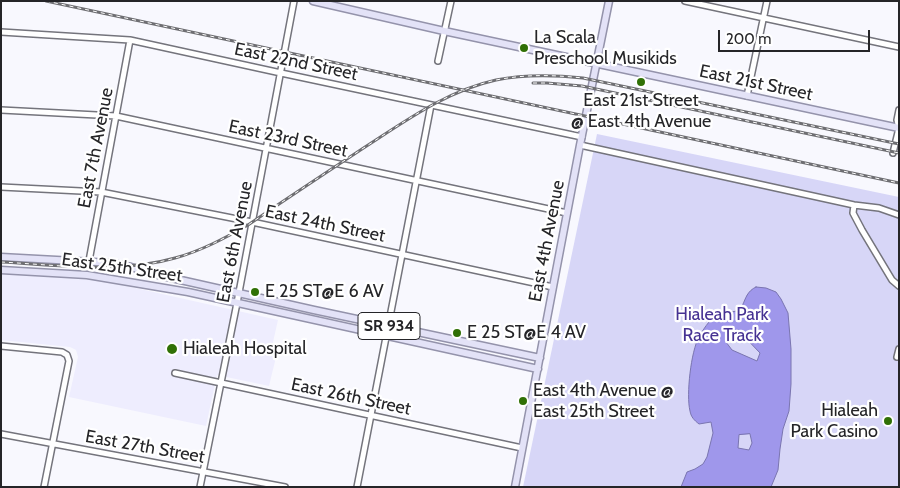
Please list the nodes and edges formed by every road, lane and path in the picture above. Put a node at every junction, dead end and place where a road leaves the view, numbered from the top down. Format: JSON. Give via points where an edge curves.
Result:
{"nodes":[{"id":1,"x":294,"y":1,"type":"edge"},
{"id":2,"x":313,"y":1,"type":"edge"},
{"id":3,"x":451,"y":1,"type":"edge"},
{"id":4,"x":609,"y":1,"type":"edge"},
{"id":5,"x":686,"y":1,"type":"edge"},
{"id":6,"x":767,"y":1,"type":"edge"},
{"id":7,"x":763,"y":18,"type":"junction"},
{"id":8,"x":444,"y":31,"type":"junction"},
{"id":9,"x":1,"y":32,"type":"edge"},
{"id":10,"x":130,"y":40,"type":"junction"},
{"id":11,"x":899,"y":47,"type":"edge"},
{"id":12,"x":438,"y":61,"type":"dead end"},
{"id":13,"x":597,"y":64,"type":"junction"},
{"id":14,"x":281,"y":73,"type":"junction"},
{"id":15,"x":748,"y":96,"type":"junction"},
{"id":16,"x":431,"y":105,"type":"junction"},
{"id":17,"x":1,"y":110,"type":"edge"},
{"id":18,"x":899,"y":110,"type":"edge"},
{"id":19,"x":116,"y":116,"type":"junction"},
{"id":20,"x":899,"y":128,"type":"edge"},
{"id":21,"x":582,"y":137,"type":"junction"},
{"id":22,"x":580,"y":145,"type":"junction"},
{"id":23,"x":266,"y":149,"type":"junction"},
{"id":24,"x":893,"y":152,"type":"dead end"},
{"id":25,"x":416,"y":180,"type":"junction"},
{"id":26,"x":1,"y":187,"type":"edge"},
{"id":27,"x":101,"y":192,"type":"junction"},
{"id":28,"x":854,"y":205,"type":"junction"},
{"id":29,"x":567,"y":213,"type":"junction"},
{"id":30,"x":899,"y":214,"type":"edge"},
{"id":31,"x":252,"y":222,"type":"junction"},
{"id":32,"x":402,"y":255,"type":"junction"},
{"id":33,"x":1,"y":257,"type":"edge"},
{"id":34,"x":89,"y":261,"type":"junction"},
{"id":35,"x":1,"y":270,"type":"edge"},
{"id":36,"x":899,"y":286,"type":"edge"},
{"id":37,"x":553,"y":287,"type":"junction"},
{"id":38,"x":239,"y":294,"type":"junction"},
{"id":39,"x":237,"y":303,"type":"junction"},
{"id":40,"x":389,"y":326,"type":"junction"},
{"id":41,"x":387,"y":336,"type":"junction"},
{"id":42,"x":1,"y":346,"type":"edge"},
{"id":43,"x":899,"y":349,"type":"edge"},
{"id":44,"x":899,"y":357,"type":"edge"},
{"id":45,"x":540,"y":358,"type":"junction"},
{"id":46,"x":538,"y":369,"type":"junction"},
{"id":47,"x":174,"y":373,"type":"dead end"},
{"id":48,"x":221,"y":382,"type":"junction"},
{"id":49,"x":370,"y":416,"type":"junction"},
{"id":50,"x":1,"y":434,"type":"edge"},
{"id":51,"x":53,"y":444,"type":"junction"},
{"id":52,"x":522,"y":448,"type":"junction"},
{"id":53,"x":203,"y":471,"type":"junction"},
{"id":54,"x":44,"y":487,"type":"edge"},
{"id":55,"x":200,"y":487,"type":"edge"},
{"id":56,"x":285,"y":487,"type":"edge"},
{"id":57,"x":357,"y":487,"type":"edge"},
{"id":58,"x":515,"y":487,"type":"edge"}],
"edges":[{"from":1,"to":14,"type":"street","name":"East 6th Avenue"},
{"from":2,"to":8,"type":"main road","name":"East 21st Street"},
{"from":3,"to":8,"type":"street"},
{"from":4,"to":13,"type":"main road","name":"East 4th Avenue"},
{"from":5,"to":7,"type":"street"},
{"from":6,"to":7,"type":"street"},
{"from":7,"to":11,"type":"street"},
{"from":7,"to":15,"type":"street"},
{"from":8,"to":12,"type":"street"},
{"from":8,"to":13,"type":"main road","name":"East 21st Street"},
{"from":9,"to":10,"type":"street","name":"East 22nd Street"},
{"from":10,"to":14,"type":"street","name":"East 22nd Street"},
{"from":10,"to":19,"type":"street","name":"East 7th Avenue"},
{"from":13,"to":15,"type":"main road","name":"East 21st Street"},
{"from":13,"to":21,"type":"main road","name":"East 4th Avenue"},
{"from":14,"to":16,"type":"street","name":"East 22nd Street"},
{"from":14,"to":23,"type":"street","name":"East 6th Avenue"},
{"from":15,"to":20,"type":"main road","name":"East 21st Street"},
{"from":16,"to":21,"type":"street","name":"East 22nd Street"},
{"from":16,"to":25,"type":"street"},
{"from":17,"to":19,"type":"street","name":"East 23rd Street"},
{"from":18,"to":20,"type":"street"},
{"from":19,"to":23,"type":"street","name":"East 23rd Street"},
{"from":19,"to":27,"type":"street","name":"East 7th Avenue"},
{"from":20,"to":24,"type":"street"},
{"from":21,"to":22,"type":"main road","name":"East 4th Avenue"},
{"from":22,"to":28,"type":"street"},
{"from":22,"to":29,"type":"main road","name":"East 4th Avenue"},
{"from":23,"to":25,"type":"street","name":"East 23rd Street"},
{"from":23,"to":31,"type":"street","name":"East 6th Avenue"},
{"from":25,"to":29,"type":"street","name":"East 23rd Street"},
{"from":25,"to":32,"type":"street"},
{"from":26,"to":27,"type":"street","name":"East 24th Street"},
{"from":27,"to":31,"type":"street","name":"East 24th Street"},
{"from":27,"to":34,"type":"street","name":"East 7th Avenue"},
{"from":28,"to":30,"type":"street"},
{"from":28,"to":36,"type":"street","via":[[862,230],[892,280]]},
{"from":29,"to":37,"type":"main road","name":"East 4th Avenue"},
{"from":31,"to":32,"type":"street","name":"East 24th Street"},
{"from":31,"to":38,"type":"street","name":"East 6th Avenue"},
{"from":32,"to":37,"type":"street","name":"East 24th Street"},
{"from":32,"to":40,"type":"street"},
{"from":33,"to":34,"type":"main road","number":"SR 934"},
{"from":34,"to":38,"type":"main road","number":"SR 934","via":[[131,267]]},
{"from":35,"to":39,"type":"main road","name":"East 25th Street","number":"SR 934","via":[[87,275]]},
{"from":37,"to":45,"type":"main road","name":"East 4th Avenue"},
{"from":38,"to":39,"type":"street","name":"East 6th Avenue"},
{"from":38,"to":40,"type":"main road","number":"SR 934"},
{"from":39,"to":41,"type":"main road","number":"SR 934"},
{"from":39,"to":48,"type":"street","name":"East 6th Avenue"},
{"from":40,"to":41,"type":"street"},
{"from":40,"to":45,"type":"main road","number":"SR 934"},
{"from":41,"to":46,"type":"main road","number":"SR 934"},
{"from":41,"to":49,"type":"street"},
{"from":42,"to":51,"type":"street","via":[[67,355],[69,360]]},
{"from":43,"to":44,"type":"street"},
{"from":45,"to":46,"type":"main road","name":"East 4th Avenue"},
{"from":46,"to":52,"type":"main road","name":"East 4th Avenue"},
{"from":47,"to":48,"type":"street","name":"East 26th Street"},
{"from":48,"to":49,"type":"street","name":"East 26th Street"},
{"from":48,"to":53,"type":"street","name":"East 6th Avenue"},
{"from":49,"to":52,"type":"street","name":"East 26th Street"},
{"from":49,"to":57,"type":"street"},
{"from":50,"to":51,"type":"street","name":"East 27th Street"},
{"from":51,"to":53,"type":"street","name":"East 27th Street"},
{"from":51,"to":54,"type":"street"},
{"from":52,"to":58,"type":"main road","name":"East 4th Avenue"},
{"from":53,"to":55,"type":"street","name":"East 6th Avenue"},
{"from":53,"to":56,"type":"street","name":"East 27th Street"}]}
